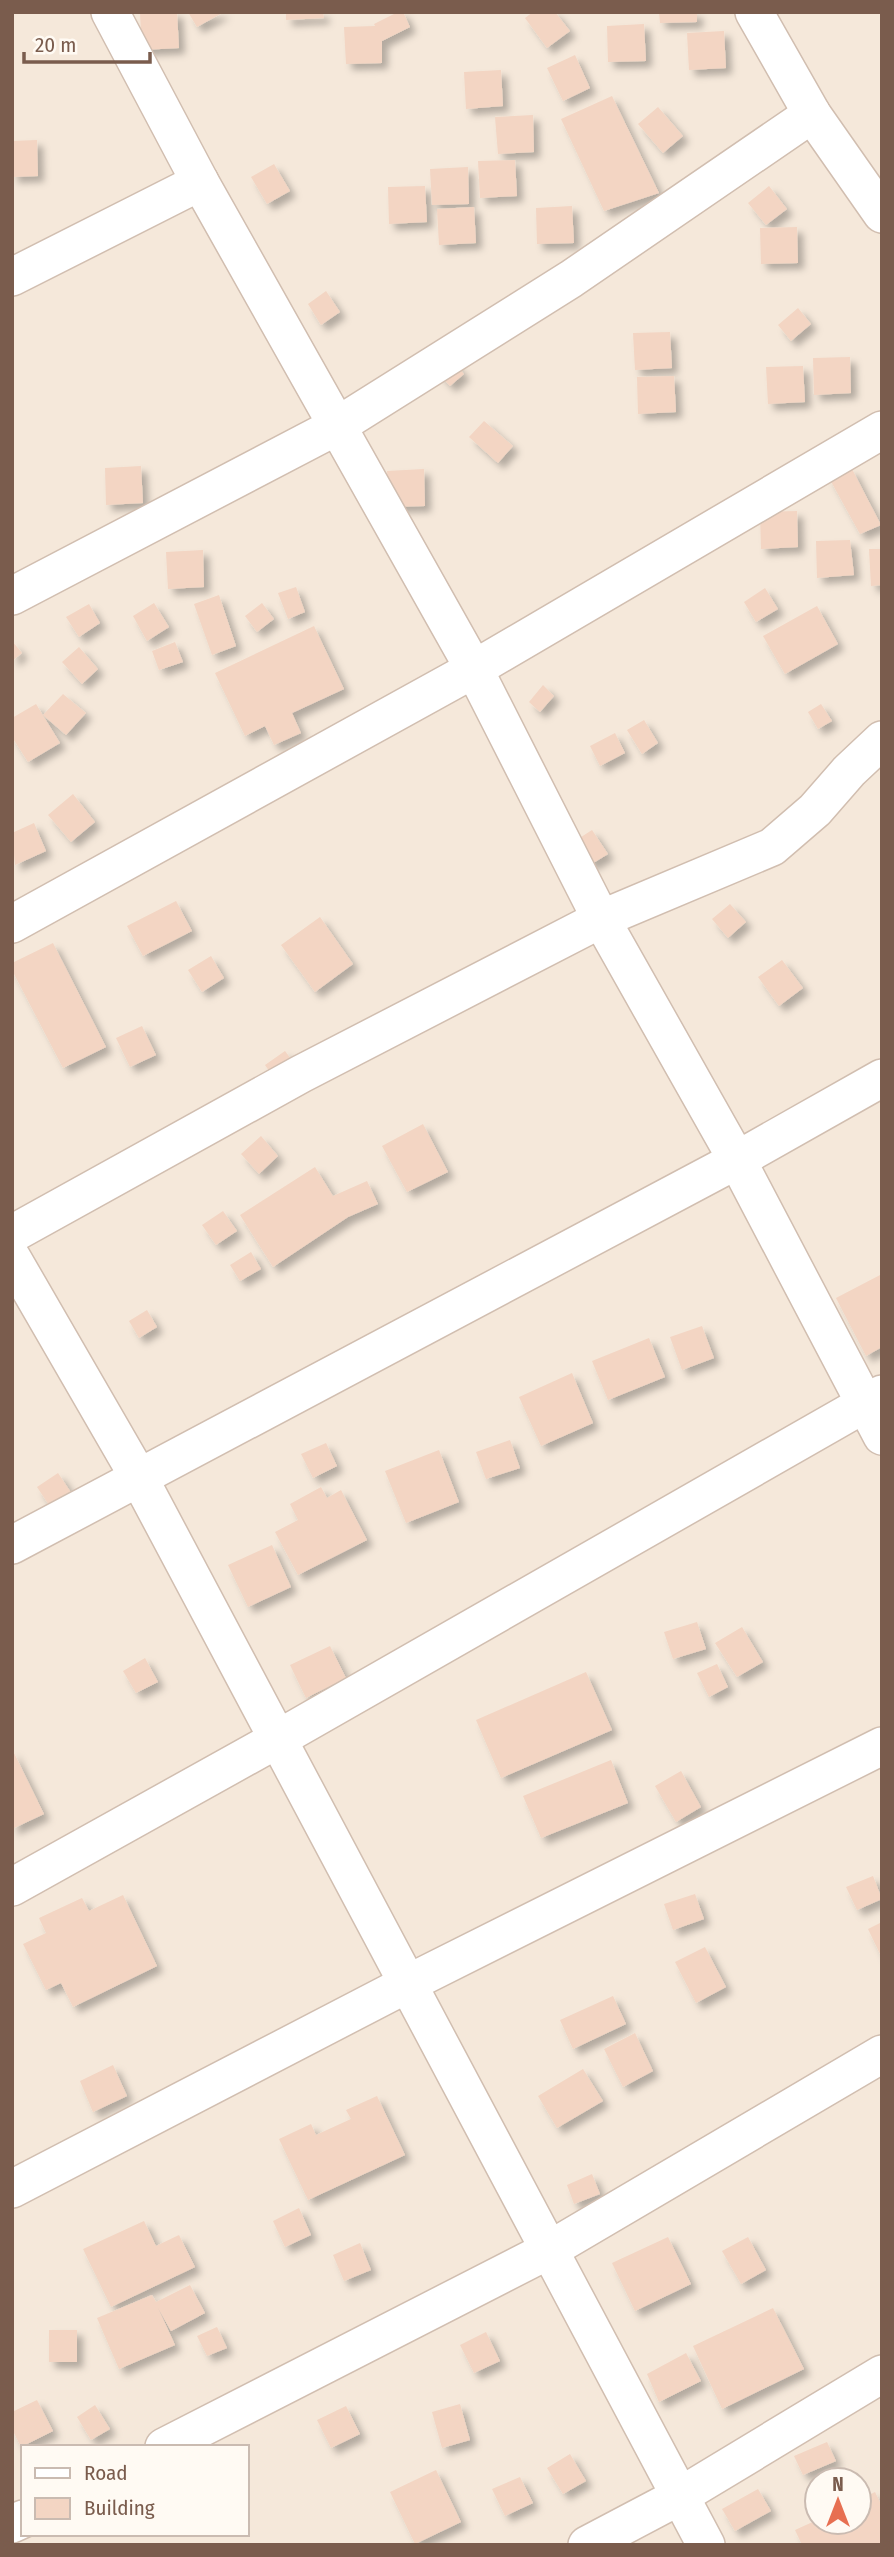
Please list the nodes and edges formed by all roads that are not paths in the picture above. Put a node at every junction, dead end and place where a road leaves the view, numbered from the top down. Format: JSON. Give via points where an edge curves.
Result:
{"nodes":[{"id":1,"x":110,"y":12,"type":"edge"},
{"id":2,"x":754,"y":12,"type":"edge"},
{"id":3,"x":811,"y":114,"type":"junction"},
{"id":4,"x":200,"y":182,"type":"junction"},
{"id":5,"x":882,"y":214,"type":"edge"},
{"id":6,"x":12,"y":277,"type":"edge"},
{"id":7,"x":337,"y":426,"type":"junction"},
{"id":8,"x":882,"y":430,"type":"edge"},
{"id":9,"x":12,"y":596,"type":"edge"},
{"id":10,"x":474,"y":669,"type":"junction"},
{"id":11,"x":882,"y":740,"type":"edge"},
{"id":12,"x":601,"y":919,"type":"junction"},
{"id":13,"x":12,"y":924,"type":"edge"},
{"id":14,"x":882,"y":1078,"type":"edge"},
{"id":15,"x":737,"y":1160,"type":"junction"},
{"id":16,"x":12,"y":1234,"type":"edge"},
{"id":17,"x":12,"y":1258,"type":"edge"},
{"id":18,"x":874,"y":1399,"type":"edge"},
{"id":19,"x":882,"y":1436,"type":"edge"},
{"id":20,"x":138,"y":1476,"type":"junction"},
{"id":21,"x":12,"y":1545,"type":"edge"},
{"id":22,"x":276,"y":1740,"type":"junction"},
{"id":23,"x":882,"y":1746,"type":"edge"},
{"id":24,"x":12,"y":1886,"type":"edge"},
{"id":25,"x":407,"y":1984,"type":"junction"},
{"id":26,"x":882,"y":2054,"type":"edge"},
{"id":27,"x":12,"y":2189,"type":"edge"},
{"id":28,"x":549,"y":2250,"type":"junction"},
{"id":29,"x":882,"y":2374,"type":"edge"},
{"id":30,"x":168,"y":2445,"type":"edge"},
{"id":31,"x":680,"y":2496,"type":"junction"},
{"id":32,"x":587,"y":2545,"type":"edge"},
{"id":33,"x":706,"y":2545,"type":"edge"}],
"edges":[{"from":1,"to":4,"type":"street"},
{"from":2,"to":3,"type":"street"},
{"from":3,"to":5,"type":"street"},
{"from":3,"to":7,"type":"street","via":[[571,279]]},
{"from":4,"to":6,"type":"street"},
{"from":4,"to":7,"type":"street"},
{"from":7,"to":9,"type":"street"},
{"from":7,"to":10,"type":"street"},
{"from":8,"to":10,"type":"street"},
{"from":10,"to":12,"type":"street"},
{"from":10,"to":13,"type":"street"},
{"from":11,"to":12,"type":"street","via":[[772,847]]},
{"from":12,"to":15,"type":"street"},
{"from":12,"to":16,"type":"street","via":[[301,1074]]},
{"from":14,"to":15,"type":"street"},
{"from":15,"to":18,"type":"street"},
{"from":15,"to":20,"type":"street"},
{"from":17,"to":20,"type":"street"},
{"from":18,"to":19,"type":"street"},
{"from":18,"to":22,"type":"street"},
{"from":20,"to":21,"type":"street"},
{"from":20,"to":22,"type":"street"},
{"from":22,"to":24,"type":"street"},
{"from":22,"to":25,"type":"street"},
{"from":23,"to":25,"type":"street"},
{"from":25,"to":27,"type":"street"},
{"from":25,"to":28,"type":"street"},
{"from":26,"to":28,"type":"street"},
{"from":28,"to":30,"type":"street"},
{"from":28,"to":31,"type":"street"},
{"from":29,"to":31,"type":"street"},
{"from":31,"to":32,"type":"street"},
{"from":31,"to":33,"type":"street"}]}
